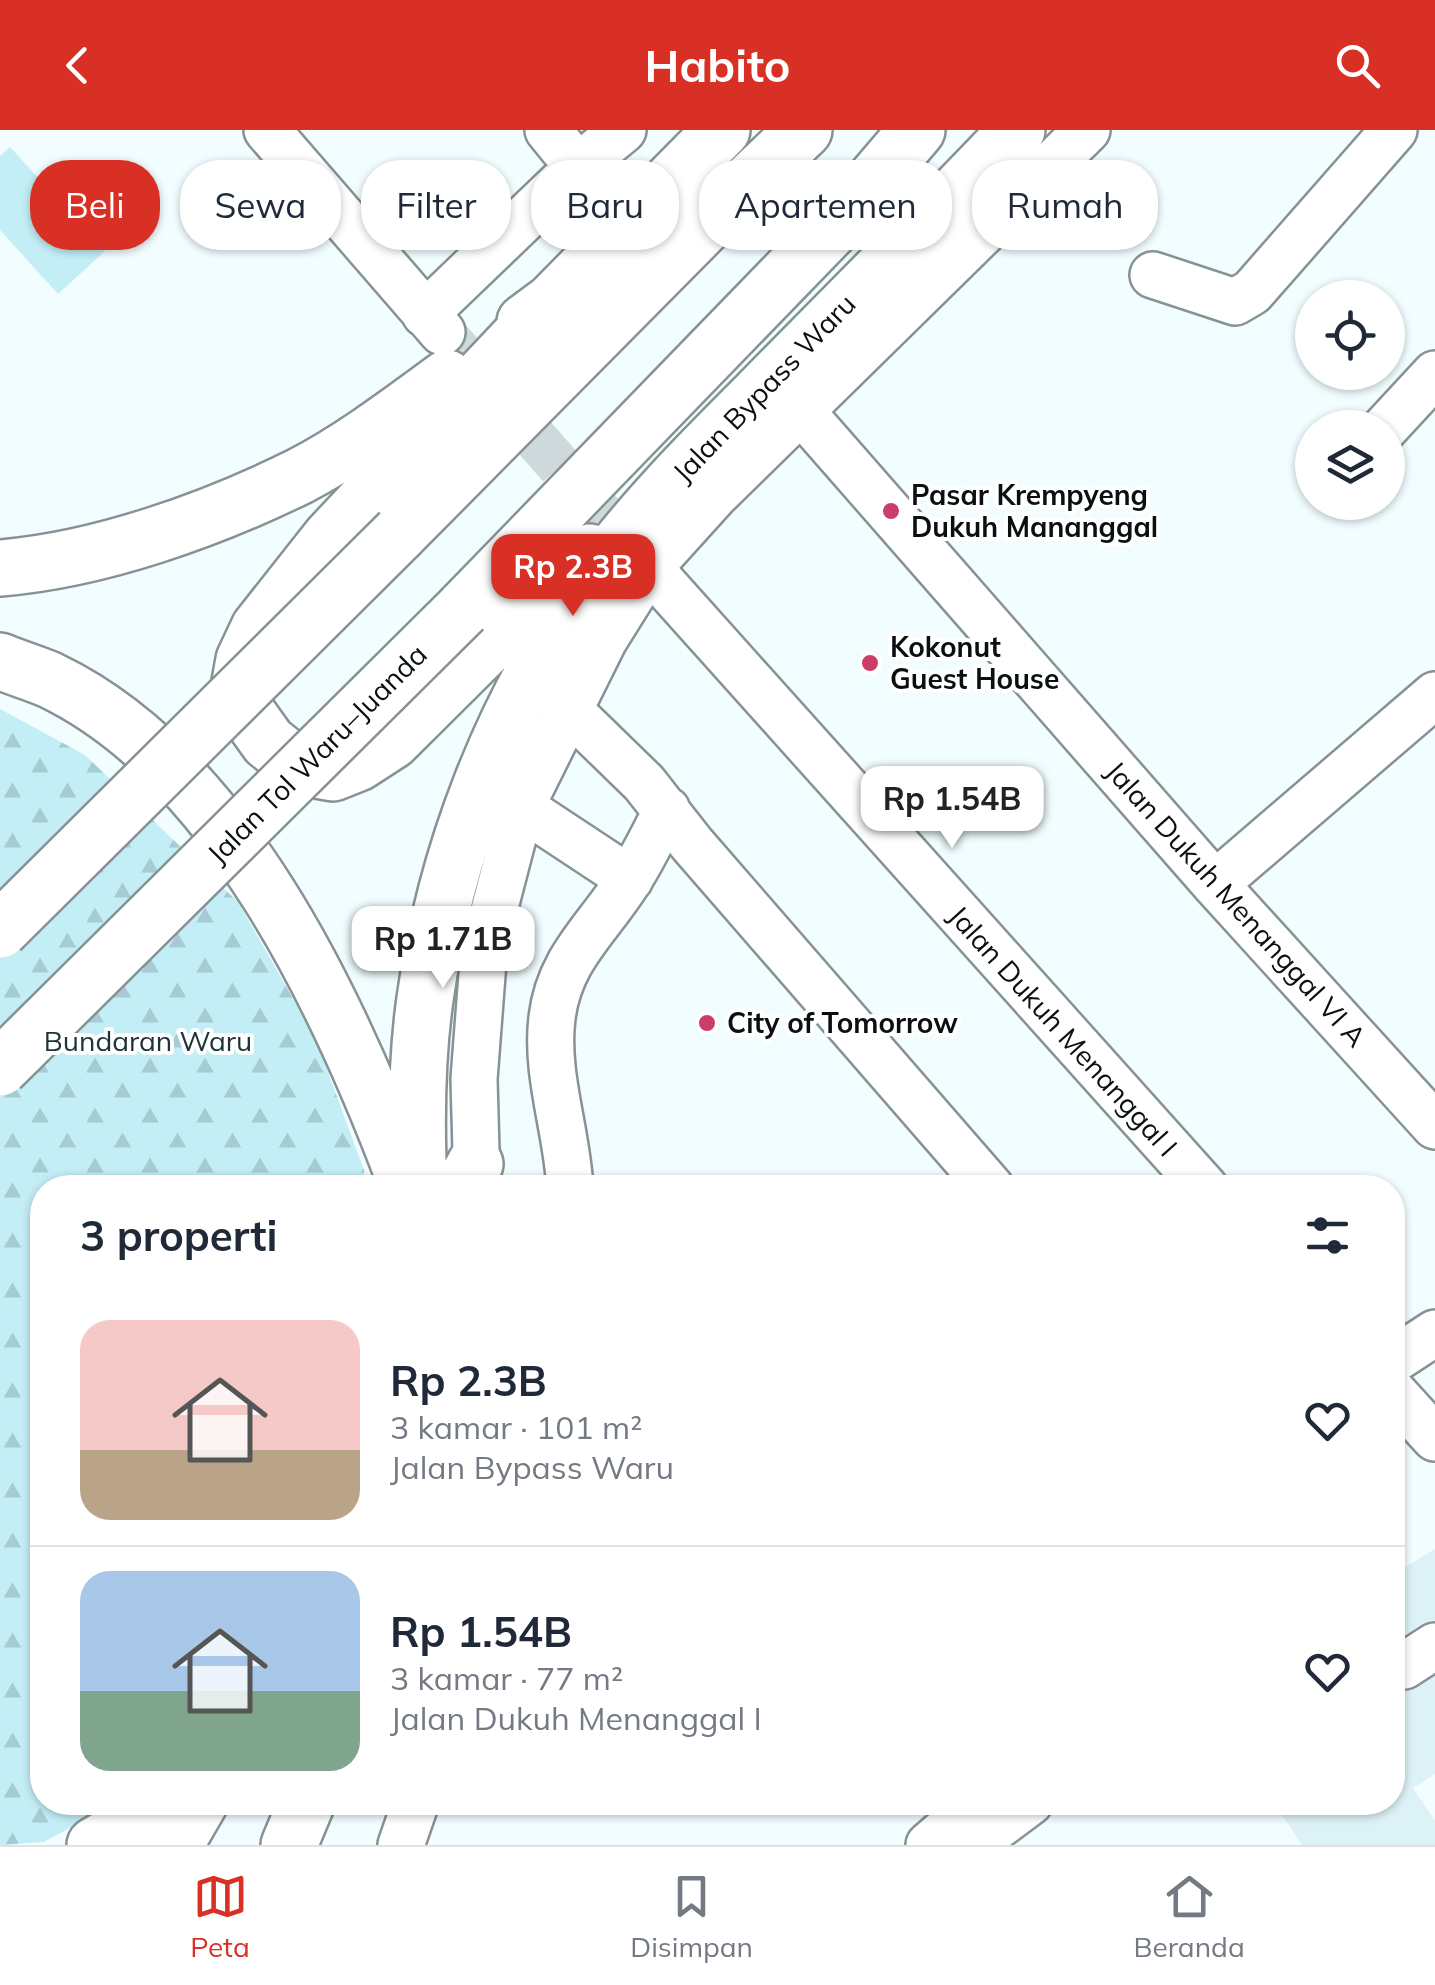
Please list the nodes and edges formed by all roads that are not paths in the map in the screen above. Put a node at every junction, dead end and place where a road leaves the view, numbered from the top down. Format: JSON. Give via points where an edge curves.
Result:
{"nodes":[{"id":1,"x":267,"y":130,"type":"edge"},
{"id":2,"x":548,"y":130,"type":"edge"},
{"id":3,"x":623,"y":130,"type":"edge"},
{"id":4,"x":722,"y":130,"type":"edge"},
{"id":5,"x":804,"y":130,"type":"edge"},
{"id":6,"x":917,"y":130,"type":"edge"},
{"id":7,"x":1017,"y":130,"type":"edge"},
{"id":8,"x":1087,"y":130,"type":"edge"},
{"id":9,"x":1394,"y":130,"type":"edge"},
{"id":10,"x":572,"y":160,"type":"edge"},
{"id":11,"x":587,"y":160,"type":"edge"},
{"id":12,"x":531,"y":218,"type":"edge"},
{"id":13,"x":1153,"y":275,"type":"dead end"},
{"id":14,"x":552,"y":302,"type":"junction"},
{"id":15,"x":1435,"y":374,"type":"edge"},
{"id":16,"x":811,"y":401,"type":"junction"},
{"id":17,"x":1402,"y":410,"type":"edge"},
{"id":18,"x":655,"y":500,"type":"junction"},
{"id":19,"x":645,"y":564,"type":"junction"},
{"id":20,"x":0,"y":568,"type":"edge"},
{"id":21,"x":0,"y":661,"type":"edge"},
{"id":22,"x":1435,"y":695,"type":"edge"},
{"id":23,"x":569,"y":710,"type":"junction"},
{"id":24,"x":521,"y":807,"type":"junction"},
{"id":25,"x":668,"y":810,"type":"junction"},
{"id":26,"x":630,"y":879,"type":"junction"},
{"id":27,"x":1216,"y":884,"type":"junction"},
{"id":28,"x":0,"y":930,"type":"edge"},
{"id":29,"x":0,"y":1068,"type":"edge"},
{"id":30,"x":1435,"y":1126,"type":"edge"},
{"id":31,"x":403,"y":1175,"type":"edge"},
{"id":32,"x":419,"y":1175,"type":"edge"},
{"id":33,"x":471,"y":1175,"type":"edge"},
{"id":34,"x":569,"y":1175,"type":"edge"},
{"id":35,"x":980,"y":1175,"type":"edge"},
{"id":36,"x":1193,"y":1175,"type":"edge"},
{"id":37,"x":1435,"y":1333,"type":"edge"},
{"id":38,"x":1405,"y":1353,"type":"edge"},
{"id":39,"x":1405,"y":1405,"type":"edge"},
{"id":40,"x":1435,"y":1438,"type":"edge"},
{"id":41,"x":146,"y":1815,"type":"edge"},
{"id":42,"x":192,"y":1815,"type":"edge"},
{"id":43,"x":301,"y":1815,"type":"edge"},
{"id":44,"x":412,"y":1815,"type":"edge"},
{"id":45,"x":964,"y":1815,"type":"edge"},
{"id":46,"x":1012,"y":1815,"type":"edge"},
{"id":47,"x":96,"y":1845,"type":"edge"},
{"id":48,"x":175,"y":1845,"type":"edge"},
{"id":49,"x":290,"y":1845,"type":"edge"},
{"id":50,"x":402,"y":1845,"type":"edge"},
{"id":51,"x":930,"y":1845,"type":"edge"},
{"id":52,"x":972,"y":1845,"type":"edge"}],
"edges":[{"from":1,"to":12,"type":"street","via":[[434,323]]},
{"from":2,"to":10,"type":"street"},
{"from":3,"to":11,"type":"street"},
{"from":4,"to":14,"type":"highway"},
{"from":5,"to":28,"type":"highway","bridge":true},
{"from":6,"to":29,"type":"highway","name":"Jalan Tol Waru–Juanda","bridge":true,"via":[[842,218],[463,609]]},
{"from":7,"to":18,"type":"highway","name":"Jalan Bypass Waru"},
{"from":8,"to":16,"type":"street"},
{"from":9,"to":13,"type":"street","via":[[1240,301]]},
{"from":14,"to":18,"type":"highway","via":[[330,538],[259,628],[244,660],[243,707],[268,742],[299,766],[333,773],[358,763],[392,741],[547,586]]},
{"from":14,"to":20,"type":"highway","via":[[367,436],[301,475],[126,543]]},
{"from":15,"to":17,"type":"street"},
{"from":16,"to":19,"type":"street"},
{"from":16,"to":27,"type":"street","name":"Jalan Dukuh Menanggal VI A"},
{"from":18,"to":32,"type":"highway","name":"Jalan Bypass Waru","via":[[586,588],[528,683],[481,784],[447,890],[425,998]]},
{"from":19,"to":23,"type":"street"},
{"from":19,"to":36,"type":"street","name":"Jalan Dukuh Menanggal I"},
{"from":21,"to":31,"type":"highway","via":[[104,713],[206,807],[255,871],[344,1032]]},
{"from":22,"to":27,"type":"street"},
{"from":23,"to":24,"type":"street"},
{"from":23,"to":25,"type":"street"},
{"from":24,"to":26,"type":"street"},
{"from":24,"to":33,"type":"street","via":[[484,949]]},
{"from":25,"to":26,"type":"street"},
{"from":25,"to":35,"type":"street"},
{"from":26,"to":34,"type":"street","via":[[566,966],[552,1017]]},
{"from":27,"to":30,"type":"street","name":"Jalan Dukuh Menanggal VI A"},
{"from":37,"to":38,"type":"street"},
{"from":39,"to":40,"type":"street"},
{"from":41,"to":47,"type":"highway"},
{"from":42,"to":48,"type":"highway"},
{"from":43,"to":49,"type":"highway"},
{"from":44,"to":50,"type":"street"},
{"from":45,"to":51,"type":"street"},
{"from":46,"to":52,"type":"street"}]}
